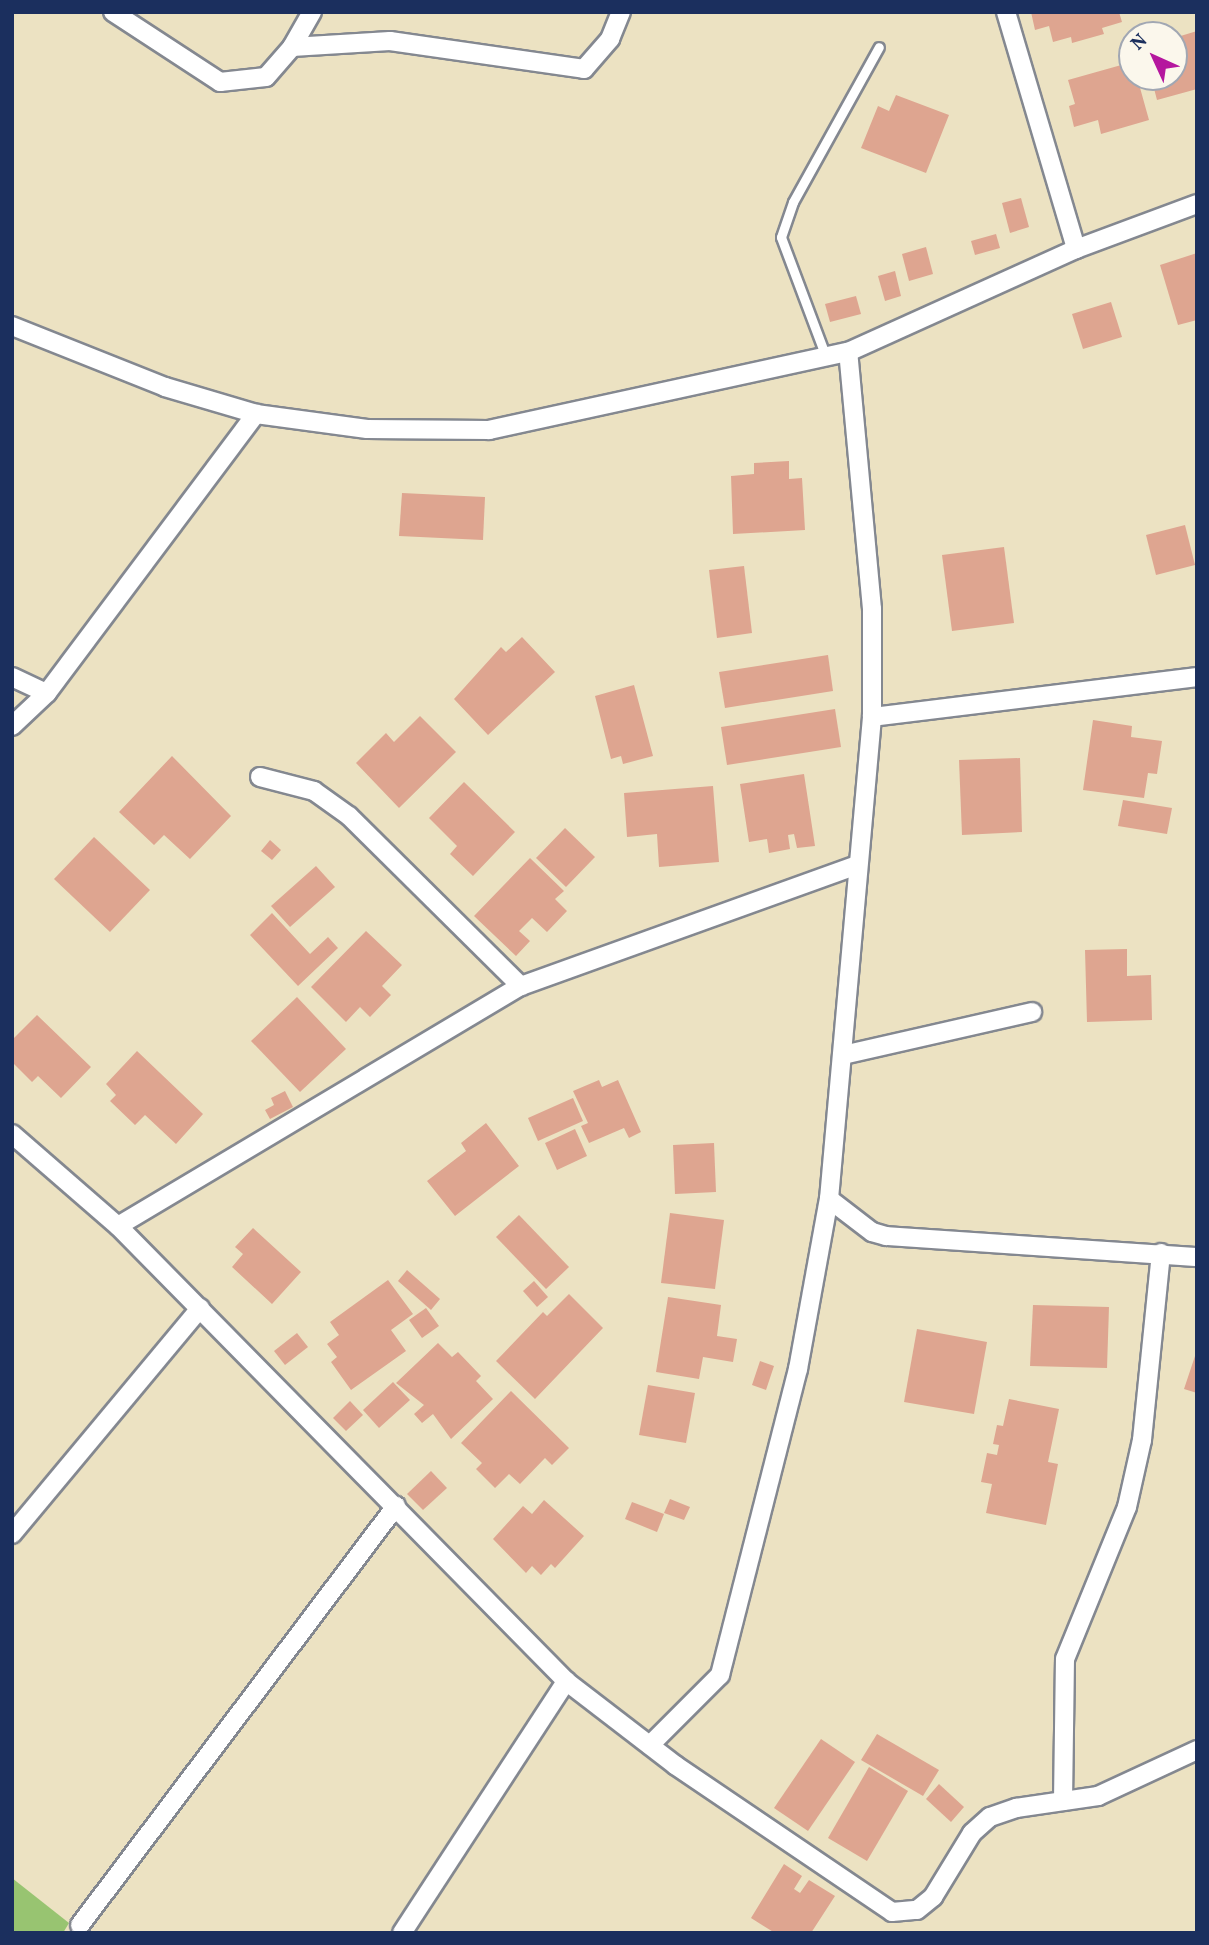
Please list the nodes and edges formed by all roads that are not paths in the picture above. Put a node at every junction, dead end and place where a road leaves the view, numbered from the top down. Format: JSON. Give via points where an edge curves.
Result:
{"nodes":[{"id":1,"x":113,"y":12,"type":"edge"},
{"id":2,"x":312,"y":12,"type":"edge"},
{"id":3,"x":621,"y":12,"type":"edge"},
{"id":4,"x":1006,"y":12,"type":"edge"},
{"id":5,"x":292,"y":47,"type":"junction"},
{"id":6,"x":879,"y":47,"type":"dead end"},
{"id":7,"x":1197,"y":204,"type":"edge"},
{"id":8,"x":1076,"y":249,"type":"junction"},
{"id":9,"x":12,"y":327,"type":"edge"},
{"id":10,"x":848,"y":352,"type":"junction"},
{"id":11,"x":826,"y":357,"type":"junction"},
{"id":12,"x":256,"y":414,"type":"junction"},
{"id":13,"x":12,"y":677,"type":"edge"},
{"id":14,"x":1197,"y":677,"type":"edge"},
{"id":15,"x":47,"y":693,"type":"junction"},
{"id":16,"x":872,"y":716,"type":"junction"},
{"id":17,"x":12,"y":726,"type":"edge"},
{"id":18,"x":260,"y":777,"type":"dead end"},
{"id":19,"x":858,"y":864,"type":"junction"},
{"id":20,"x":521,"y":986,"type":"junction"},
{"id":21,"x":1032,"y":1012,"type":"dead end"},
{"id":22,"x":843,"y":1055,"type":"junction"},
{"id":23,"x":12,"y":1134,"type":"edge"},
{"id":24,"x":829,"y":1199,"type":"junction"},
{"id":25,"x":118,"y":1226,"type":"junction"},
{"id":26,"x":1161,"y":1254,"type":"junction"},
{"id":27,"x":1197,"y":1256,"type":"edge"},
{"id":28,"x":201,"y":1308,"type":"junction"},
{"id":29,"x":396,"y":1506,"type":"junction"},
{"id":30,"x":12,"y":1534,"type":"edge"},
{"id":31,"x":566,"y":1681,"type":"junction"},
{"id":32,"x":650,"y":1745,"type":"junction"},
{"id":33,"x":1197,"y":1750,"type":"edge"},
{"id":34,"x":1063,"y":1801,"type":"junction"},
{"id":35,"x":80,"y":1925,"type":"dead end"},
{"id":36,"x":402,"y":1933,"type":"edge"}],
"edges":[{"from":1,"to":5,"type":"street","via":[[220,82],[266,77]]},
{"from":2,"to":5,"type":"street"},
{"from":3,"to":5,"type":"street","via":[[610,39],[584,69],[390,41]]},
{"from":4,"to":8,"type":"street"},
{"from":6,"to":11,"type":"lane","via":[[793,202],[781,237]]},
{"from":7,"to":8,"type":"street"},
{"from":8,"to":10,"type":"street"},
{"from":9,"to":12,"type":"street","via":[[165,387]]},
{"from":10,"to":11,"type":"street"},
{"from":10,"to":16,"type":"street","via":[[872,609]]},
{"from":11,"to":12,"type":"street","via":[[489,430],[367,429]]},
{"from":12,"to":15,"type":"street"},
{"from":13,"to":15,"type":"street"},
{"from":14,"to":16,"type":"street"},
{"from":15,"to":17,"type":"street"},
{"from":16,"to":19,"type":"street"},
{"from":18,"to":20,"type":"street","via":[[314,791],[349,816]]},
{"from":19,"to":20,"type":"street"},
{"from":19,"to":22,"type":"street"},
{"from":20,"to":25,"type":"street"},
{"from":21,"to":22,"type":"street"},
{"from":22,"to":24,"type":"street"},
{"from":23,"to":25,"type":"street"},
{"from":24,"to":26,"type":"street","via":[[872,1232],[886,1236]]},
{"from":24,"to":32,"type":"street","via":[[798,1369],[720,1675]]},
{"from":25,"to":28,"type":"street"},
{"from":26,"to":27,"type":"street"},
{"from":26,"to":34,"type":"street","via":[[1142,1440],[1128,1507],[1065,1659]]},
{"from":28,"to":29,"type":"street"},
{"from":28,"to":30,"type":"street"},
{"from":29,"to":31,"type":"street"},
{"from":29,"to":35,"type":"street"},
{"from":31,"to":32,"type":"street"},
{"from":31,"to":36,"type":"street"},
{"from":32,"to":34,"type":"street","via":[[892,1912],[917,1910],[933,1897],[972,1833],[990,1817]]},
{"from":33,"to":34,"type":"street","via":[[1098,1796]]}]}
